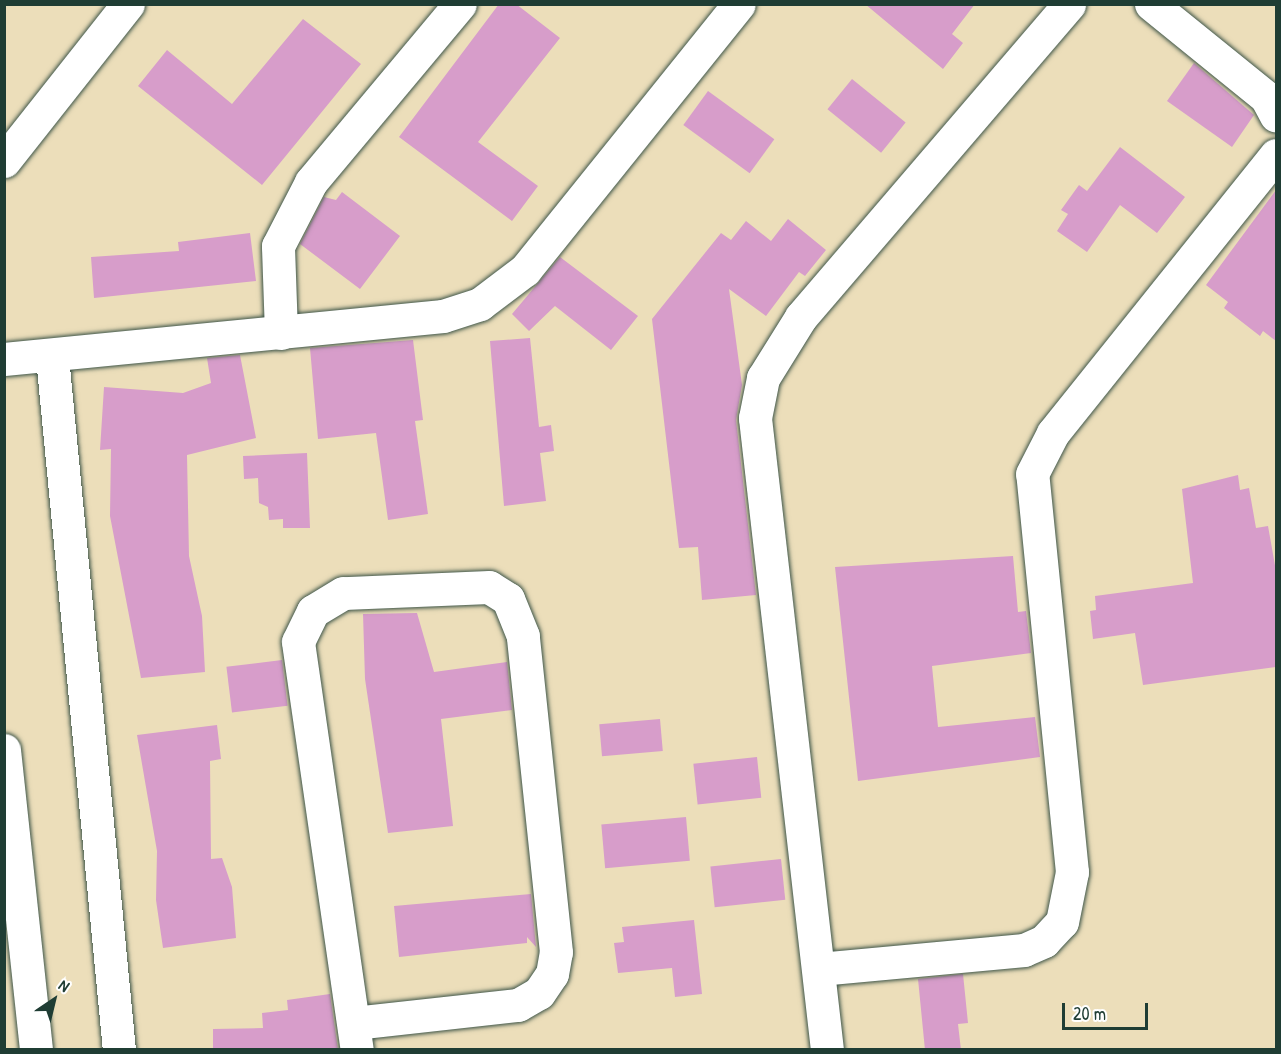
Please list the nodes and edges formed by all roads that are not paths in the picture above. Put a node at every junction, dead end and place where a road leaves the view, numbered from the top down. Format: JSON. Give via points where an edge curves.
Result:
{"nodes":[{"id":1,"x":128,"y":4,"type":"edge"},
{"id":2,"x":460,"y":4,"type":"edge"},
{"id":3,"x":738,"y":4,"type":"edge"},
{"id":4,"x":1070,"y":4,"type":"edge"},
{"id":5,"x":1151,"y":4,"type":"edge"},
{"id":6,"x":1276,"y":116,"type":"edge"},
{"id":7,"x":1276,"y":155,"type":"edge"},
{"id":8,"x":4,"y":161,"type":"edge"},
{"id":9,"x":281,"y":333,"type":"junction"},
{"id":10,"x":51,"y":357,"type":"junction"},
{"id":11,"x":4,"y":359,"type":"edge"},
{"id":12,"x":4,"y":750,"type":"edge"},
{"id":13,"x":9,"y":832,"type":"edge"},
{"id":14,"x":819,"y":969,"type":"junction"},
{"id":15,"x":355,"y":1036,"type":"edge"},
{"id":16,"x":36,"y":1050,"type":"edge"},
{"id":17,"x":119,"y":1050,"type":"edge"},
{"id":18,"x":827,"y":1050,"type":"edge"}],
"edges":[{"from":1,"to":8,"type":"street"},
{"from":2,"to":9,"type":"street","via":[[311,182],[278,246]]},
{"from":3,"to":9,"type":"street","via":[[507,287],[443,316]]},
{"from":4,"to":14,"type":"street","via":[[801,316],[763,378],[755,418]]},
{"from":5,"to":6,"type":"street","via":[[1266,97]]},
{"from":7,"to":14,"type":"street","via":[[1053,434],[1032,474],[1072,872],[1062,922],[1044,941],[1024,950]]},
{"from":9,"to":10,"type":"street"},
{"from":10,"to":11,"type":"street"},
{"from":10,"to":17,"type":"street"},
{"from":12,"to":13,"type":"street"},
{"from":13,"to":16,"type":"street"},
{"from":14,"to":18,"type":"street"},
{"from":15,"to":15,"type":"street","via":[[298,642],[313,611],[343,593],[489,587],[508,598],[523,636],[556,952],[552,974],[539,993],[518,1005]]}]}
